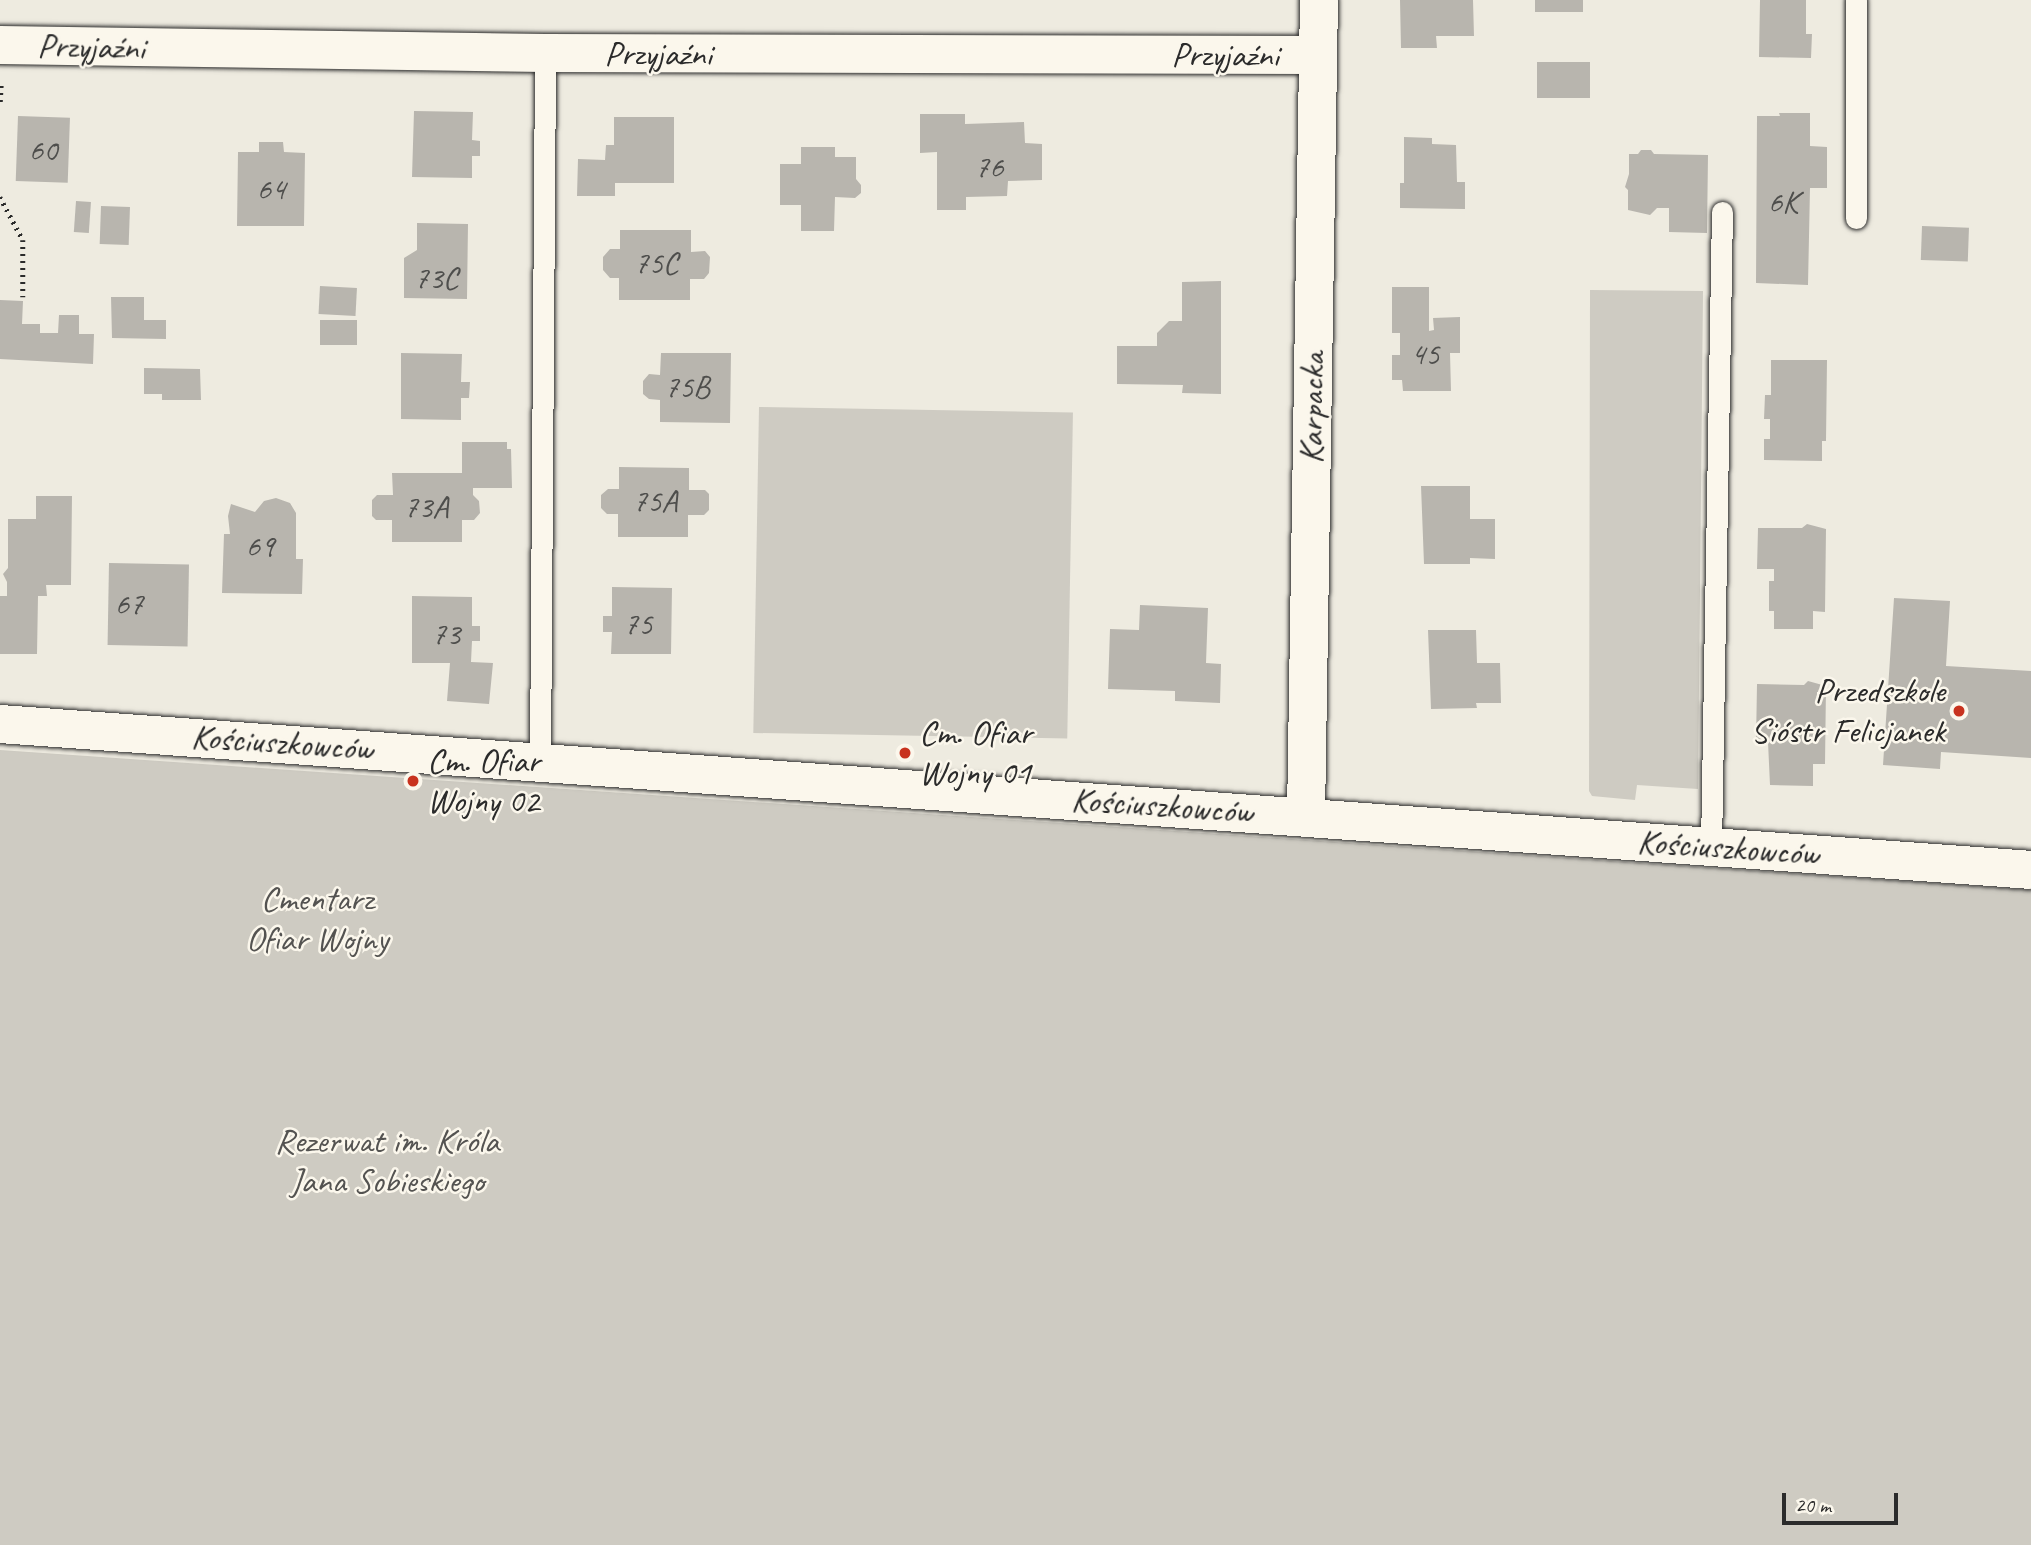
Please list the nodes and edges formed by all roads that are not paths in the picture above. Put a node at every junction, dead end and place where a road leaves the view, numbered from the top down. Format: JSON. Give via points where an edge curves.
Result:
{"nodes":[{"id":1,"x":1319,"y":0,"type":"edge"},
{"id":2,"x":1856,"y":0,"type":"edge"},
{"id":3,"x":0,"y":46,"type":"edge"},
{"id":4,"x":545,"y":53,"type":"junction"},
{"id":5,"x":1316,"y":55,"type":"junction"},
{"id":6,"x":1721,"y":212,"type":"dead end"},
{"id":7,"x":1856,"y":218,"type":"dead end"},
{"id":8,"x":0,"y":724,"type":"edge"},
{"id":9,"x":540,"y":760,"type":"junction"},
{"id":10,"x":1306,"y":817,"type":"junction"},
{"id":11,"x":1712,"y":847,"type":"junction"},
{"id":12,"x":2031,"y":870,"type":"edge"}],
"edges":[{"from":1,"to":5,"type":"street","name":"Karpacka"},
{"from":2,"to":7,"type":"lane"},
{"from":3,"to":4,"type":"street","name":"Przyjaźni"},
{"from":4,"to":5,"type":"street","name":"Przyjaźni"},
{"from":4,"to":9,"type":"lane"},
{"from":5,"to":10,"type":"street","name":"Karpacka"},
{"from":6,"to":11,"type":"lane"},
{"from":8,"to":9,"type":"street","name":"Kościuszkowców"},
{"from":9,"to":10,"type":"street","name":"Kościuszkowców"},
{"from":10,"to":11,"type":"street","name":"Kościuszkowców"},
{"from":11,"to":12,"type":"street","name":"Kościuszkowców"}]}
